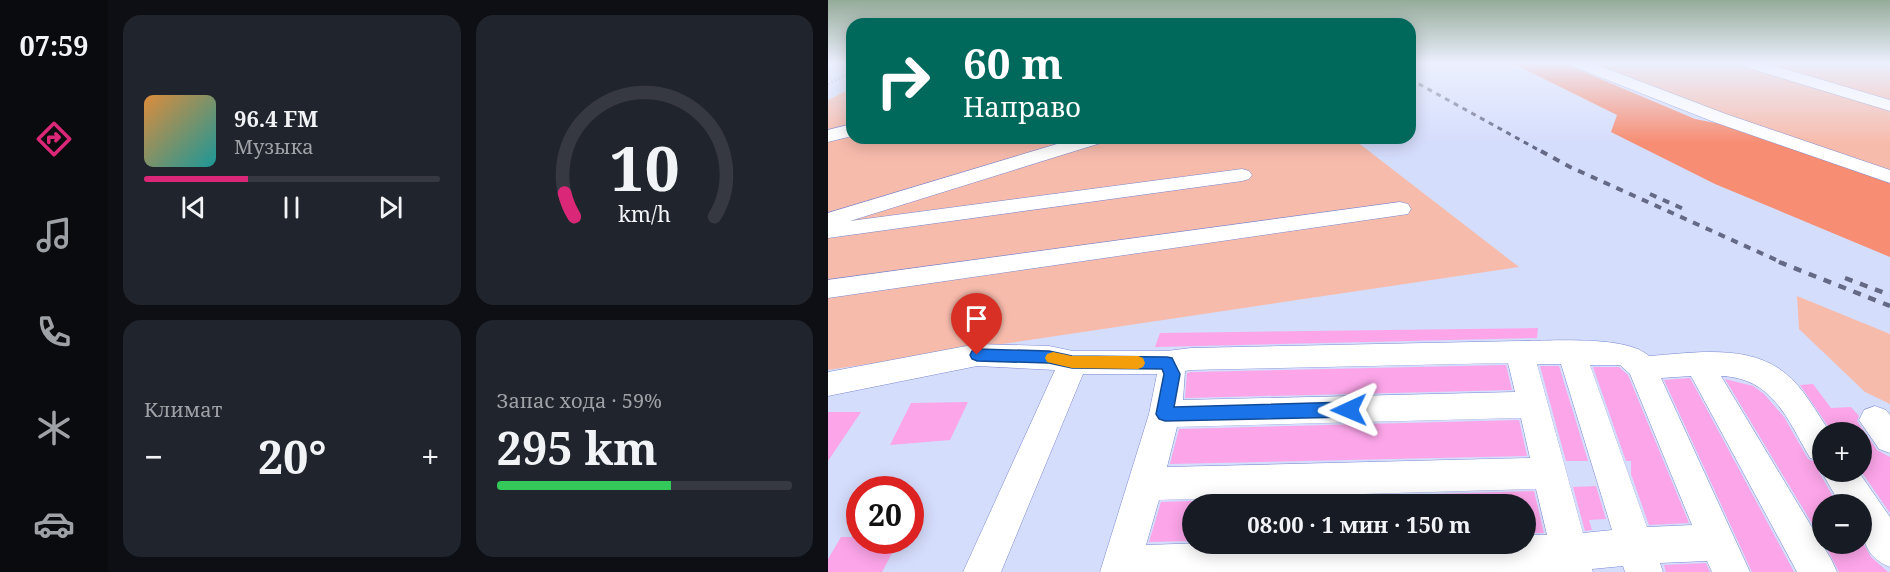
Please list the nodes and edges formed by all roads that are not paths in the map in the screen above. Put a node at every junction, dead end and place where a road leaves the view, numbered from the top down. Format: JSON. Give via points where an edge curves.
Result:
{"nodes":[{"id":1,"x":1647,"y":90,"type":"edge"},
{"id":2,"x":1836,"y":90,"type":"edge"},
{"id":3,"x":1890,"y":106,"type":"edge"},
{"id":4,"x":846,"y":132,"type":"edge"},
{"id":5,"x":828,"y":136,"type":"edge"},
{"id":6,"x":1077,"y":144,"type":"edge"},
{"id":7,"x":1242,"y":175,"type":"dead end"},
{"id":8,"x":1890,"y":177,"type":"edge"},
{"id":9,"x":1400,"y":209,"type":"dead end"},
{"id":10,"x":828,"y":220,"type":"edge"},
{"id":11,"x":828,"y":231,"type":"edge"},
{"id":12,"x":828,"y":289,"type":"edge"},
{"id":13,"x":1520,"y":352,"type":"junction"},
{"id":14,"x":1572,"y":354,"type":"junction"},
{"id":15,"x":1072,"y":362,"type":"junction"},
{"id":16,"x":1153,"y":363,"type":"junction"},
{"id":17,"x":1700,"y":366,"type":"junction"},
{"id":18,"x":1642,"y":368,"type":"junction"},
{"id":19,"x":828,"y":384,"type":"edge"},
{"id":20,"x":1533,"y":405,"type":"junction"},
{"id":21,"x":1165,"y":414,"type":"junction"},
{"id":22,"x":1812,"y":433,"type":"edge"},
{"id":23,"x":1550,"y":473,"type":"junction"},
{"id":24,"x":1146,"y":484,"type":"junction"},
{"id":25,"x":1872,"y":522,"type":"edge"},
{"id":26,"x":1890,"y":549,"type":"edge"},
{"id":27,"x":1724,"y":557,"type":"edge"},
{"id":28,"x":1640,"y":559,"type":"edge"},
{"id":29,"x":1571,"y":563,"type":"edge"},
{"id":30,"x":1120,"y":569,"type":"edge"},
{"id":31,"x":982,"y":572,"type":"edge"},
{"id":32,"x":1818,"y":572,"type":"edge"}],
"edges":[{"from":1,"to":8,"type":"street"},
{"from":2,"to":3,"type":"street"},
{"from":4,"to":5,"type":"street"},
{"from":6,"to":10,"type":"street"},
{"from":7,"to":11,"type":"street"},
{"from":9,"to":12,"type":"street"},
{"from":13,"to":14,"type":"street"},
{"from":13,"to":16,"type":"street"},
{"from":13,"to":20,"type":"street"},
{"from":14,"to":18,"type":"street","via":[[1626,355]]},
{"from":14,"to":28,"type":"street"},
{"from":15,"to":16,"type":"street"},
{"from":15,"to":19,"type":"street","via":[[1049,357],[977,355]]},
{"from":15,"to":31,"type":"street"},
{"from":16,"to":21,"type":"street","via":[[1172,374]]},
{"from":17,"to":18,"type":"street"},
{"from":17,"to":22,"type":"street","via":[[1736,364],[1765,374],[1783,390]]},
{"from":17,"to":32,"type":"street"},
{"from":18,"to":27,"type":"street"},
{"from":20,"to":21,"type":"street"},
{"from":20,"to":23,"type":"street"},
{"from":21,"to":24,"type":"street"},
{"from":23,"to":24,"type":"street"},
{"from":23,"to":29,"type":"street"},
{"from":24,"to":30,"type":"street"},
{"from":25,"to":26,"type":"street"},
{"from":27,"to":28,"type":"street"},
{"from":28,"to":29,"type":"street"},
{"from":29,"to":30,"type":"street","via":[[1300,558]]}]}
